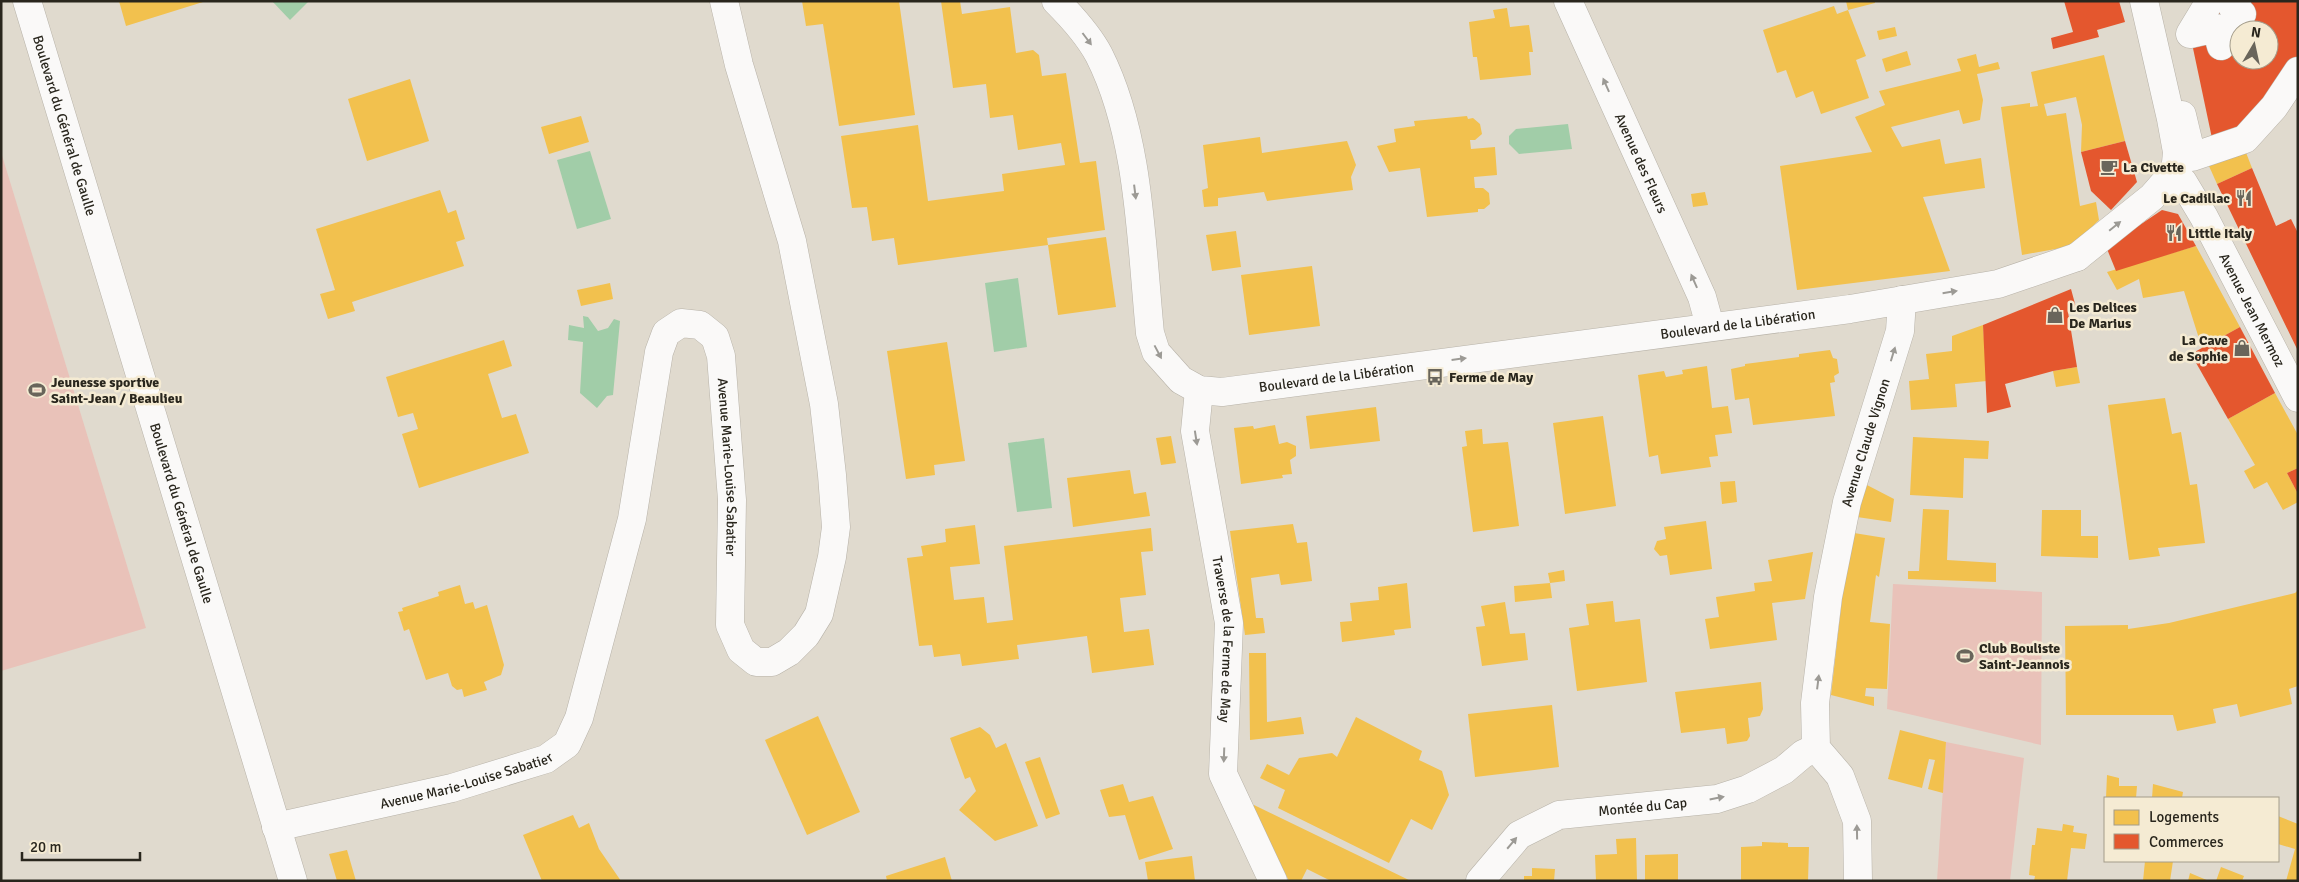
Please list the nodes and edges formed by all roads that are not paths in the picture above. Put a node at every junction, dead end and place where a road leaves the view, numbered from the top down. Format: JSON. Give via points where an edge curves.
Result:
{"nodes":[{"id":1,"x":27,"y":1,"type":"edge"},
{"id":2,"x":724,"y":1,"type":"edge"},
{"id":3,"x":1056,"y":1,"type":"edge"},
{"id":4,"x":1568,"y":1,"type":"edge"},
{"id":5,"x":2144,"y":1,"type":"edge"},
{"id":6,"x":2156,"y":1,"type":"edge"},
{"id":7,"x":2210,"y":1,"type":"edge"},
{"id":8,"x":2237,"y":1,"type":"edge"},
{"id":9,"x":2298,"y":71,"type":"edge"},
{"id":10,"x":2173,"y":173,"type":"junction"},
{"id":11,"x":1902,"y":300,"type":"junction"},
{"id":12,"x":1710,"y":326,"type":"junction"},
{"id":13,"x":1198,"y":390,"type":"junction"},
{"id":14,"x":2298,"y":398,"type":"edge"},
{"id":15,"x":1816,"y":748,"type":"junction"},
{"id":16,"x":276,"y":827,"type":"junction"},
{"id":17,"x":293,"y":881,"type":"edge"},
{"id":18,"x":1273,"y":881,"type":"edge"},
{"id":19,"x":1480,"y":881,"type":"edge"},
{"id":20,"x":1858,"y":881,"type":"edge"}],
"edges":[{"from":1,"to":16,"type":"street","name":"Boulevard du Général de Gaulle"},
{"from":2,"to":16,"type":"street","name":"Avenue Marie-Louise Sabatier","via":[[739,65],[792,241],[824,404],[836,528],[819,614],[806,635],[772,662],[756,662],[741,650],[730,625],[732,500],[721,356],[715,337],[700,325],[681,323],[666,333],[659,352],[632,519],[579,718],[567,744],[546,759],[452,788]]},
{"from":3,"to":13,"type":"street","name":"Boulevard de la Libération","one_way":true,"via":[[1098,53],[1116,96],[1128,139],[1150,332],[1156,352],[1181,380]]},
{"from":12,"to":4,"type":"street","name":"Avenue des Fleurs","one_way":true,"via":[[1702,296]]},
{"from":5,"to":10,"type":"street","via":[[2177,152]]},
{"from":6,"to":9,"type":"street","via":[[2192,158],[2245,139],[2274,107]]},
{"from":7,"to":8,"type":"street","via":[[2190,34],[2216,28],[2221,46],[2242,14],[2233,8]]},
{"from":11,"to":10,"type":"street","one_way":true,"via":[[1998,284],[2077,256],[2152,197]]},
{"from":10,"to":14,"type":"street","name":"Avenue Jean Mermoz","via":[[2183,182],[2204,217]]},
{"from":11,"to":12,"type":"street","name":"Boulevard de la Libération"},
{"from":15,"to":11,"type":"street","name":"Avenue Claude Vignon","one_way":true,"via":[[1815,703],[1828,597],[1847,502],[1900,331]]},
{"from":13,"to":12,"type":"street","name":"Boulevard de la Libération","one_way":true,"via":[[1222,392]]},
{"from":13,"to":18,"type":"street","name":"Traverse de la Ferme de May","one_way":true,"via":[[1195,431],[1229,624],[1223,774]]},
{"from":19,"to":15,"type":"street","name":"Montée du Cap","one_way":true,"via":[[1519,834],[1559,815],[1717,799],[1748,789]]},
{"from":20,"to":15,"type":"street","one_way":true,"via":[[1857,821],[1840,776]]},
{"from":16,"to":17,"type":"street","name":"Boulevard du Général de Gaulle"}]}
